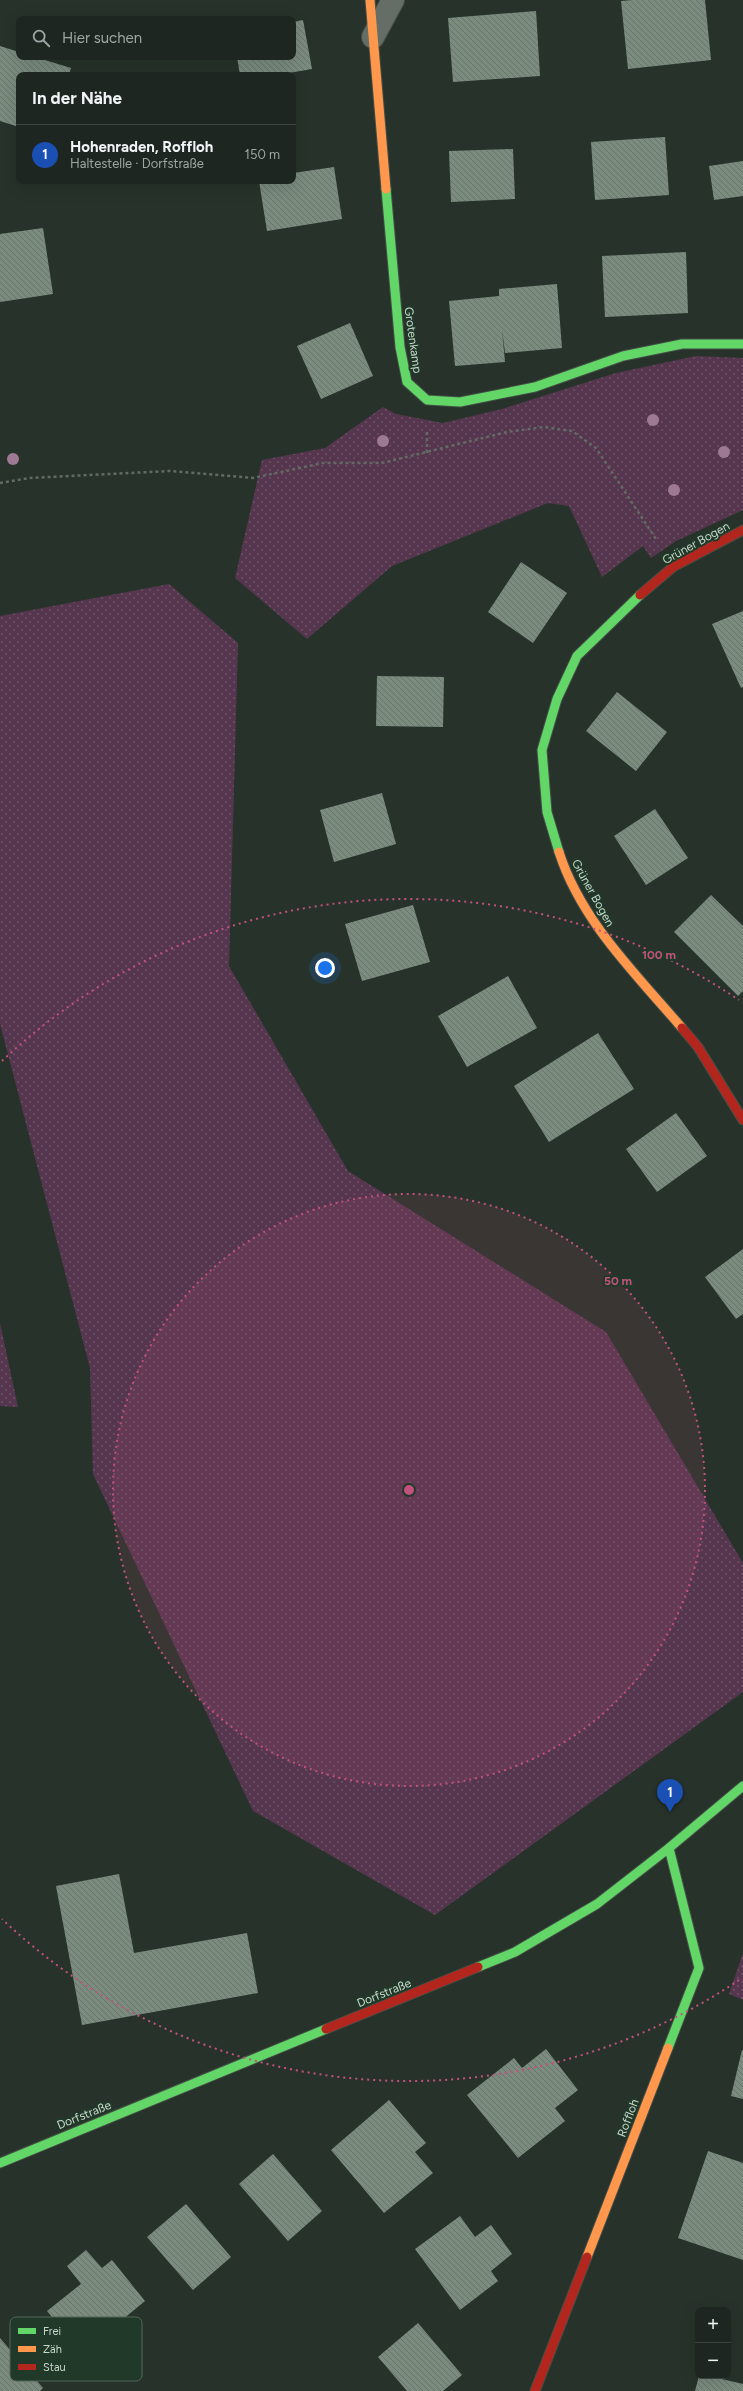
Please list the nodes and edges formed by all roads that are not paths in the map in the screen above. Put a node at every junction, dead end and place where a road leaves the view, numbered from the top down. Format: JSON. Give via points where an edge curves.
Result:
{"nodes":[{"id":1,"x":370,"y":0,"type":"edge"},
{"id":2,"x":393,"y":0,"type":"edge"},
{"id":3,"x":373,"y":37,"type":"junction"},
{"id":4,"x":743,"y":344,"type":"edge"},
{"id":5,"x":743,"y":530,"type":"edge"},
{"id":6,"x":743,"y":1120,"type":"edge"},
{"id":7,"x":743,"y":1786,"type":"edge"},
{"id":8,"x":669,"y":1848,"type":"junction"},
{"id":9,"x":0,"y":2163,"type":"edge"},
{"id":10,"x":535,"y":2391,"type":"edge"}],
"edges":[{"from":1,"to":3,"type":"street","name":"Grotenkamp"},
{"from":2,"to":3,"type":"street"},
{"from":3,"to":4,"type":"street","name":"Grotenkamp","via":[[400,347],[407,382],[427,400],[460,402],[534,387],[623,356],[682,344]]},
{"from":5,"to":6,"type":"street","name":"Grüner Bogen","via":[[673,567],[627,606],[577,656],[557,699],[542,750],[546,812],[566,873],[602,934],[698,1047]]},
{"from":7,"to":8,"type":"street","name":"Dorfstraße"},
{"from":8,"to":9,"type":"street","name":"Dorfstraße","via":[[597,1904],[515,1952]]},
{"from":8,"to":10,"type":"street","name":"Roffloh","via":[[698,1968]]}]}
